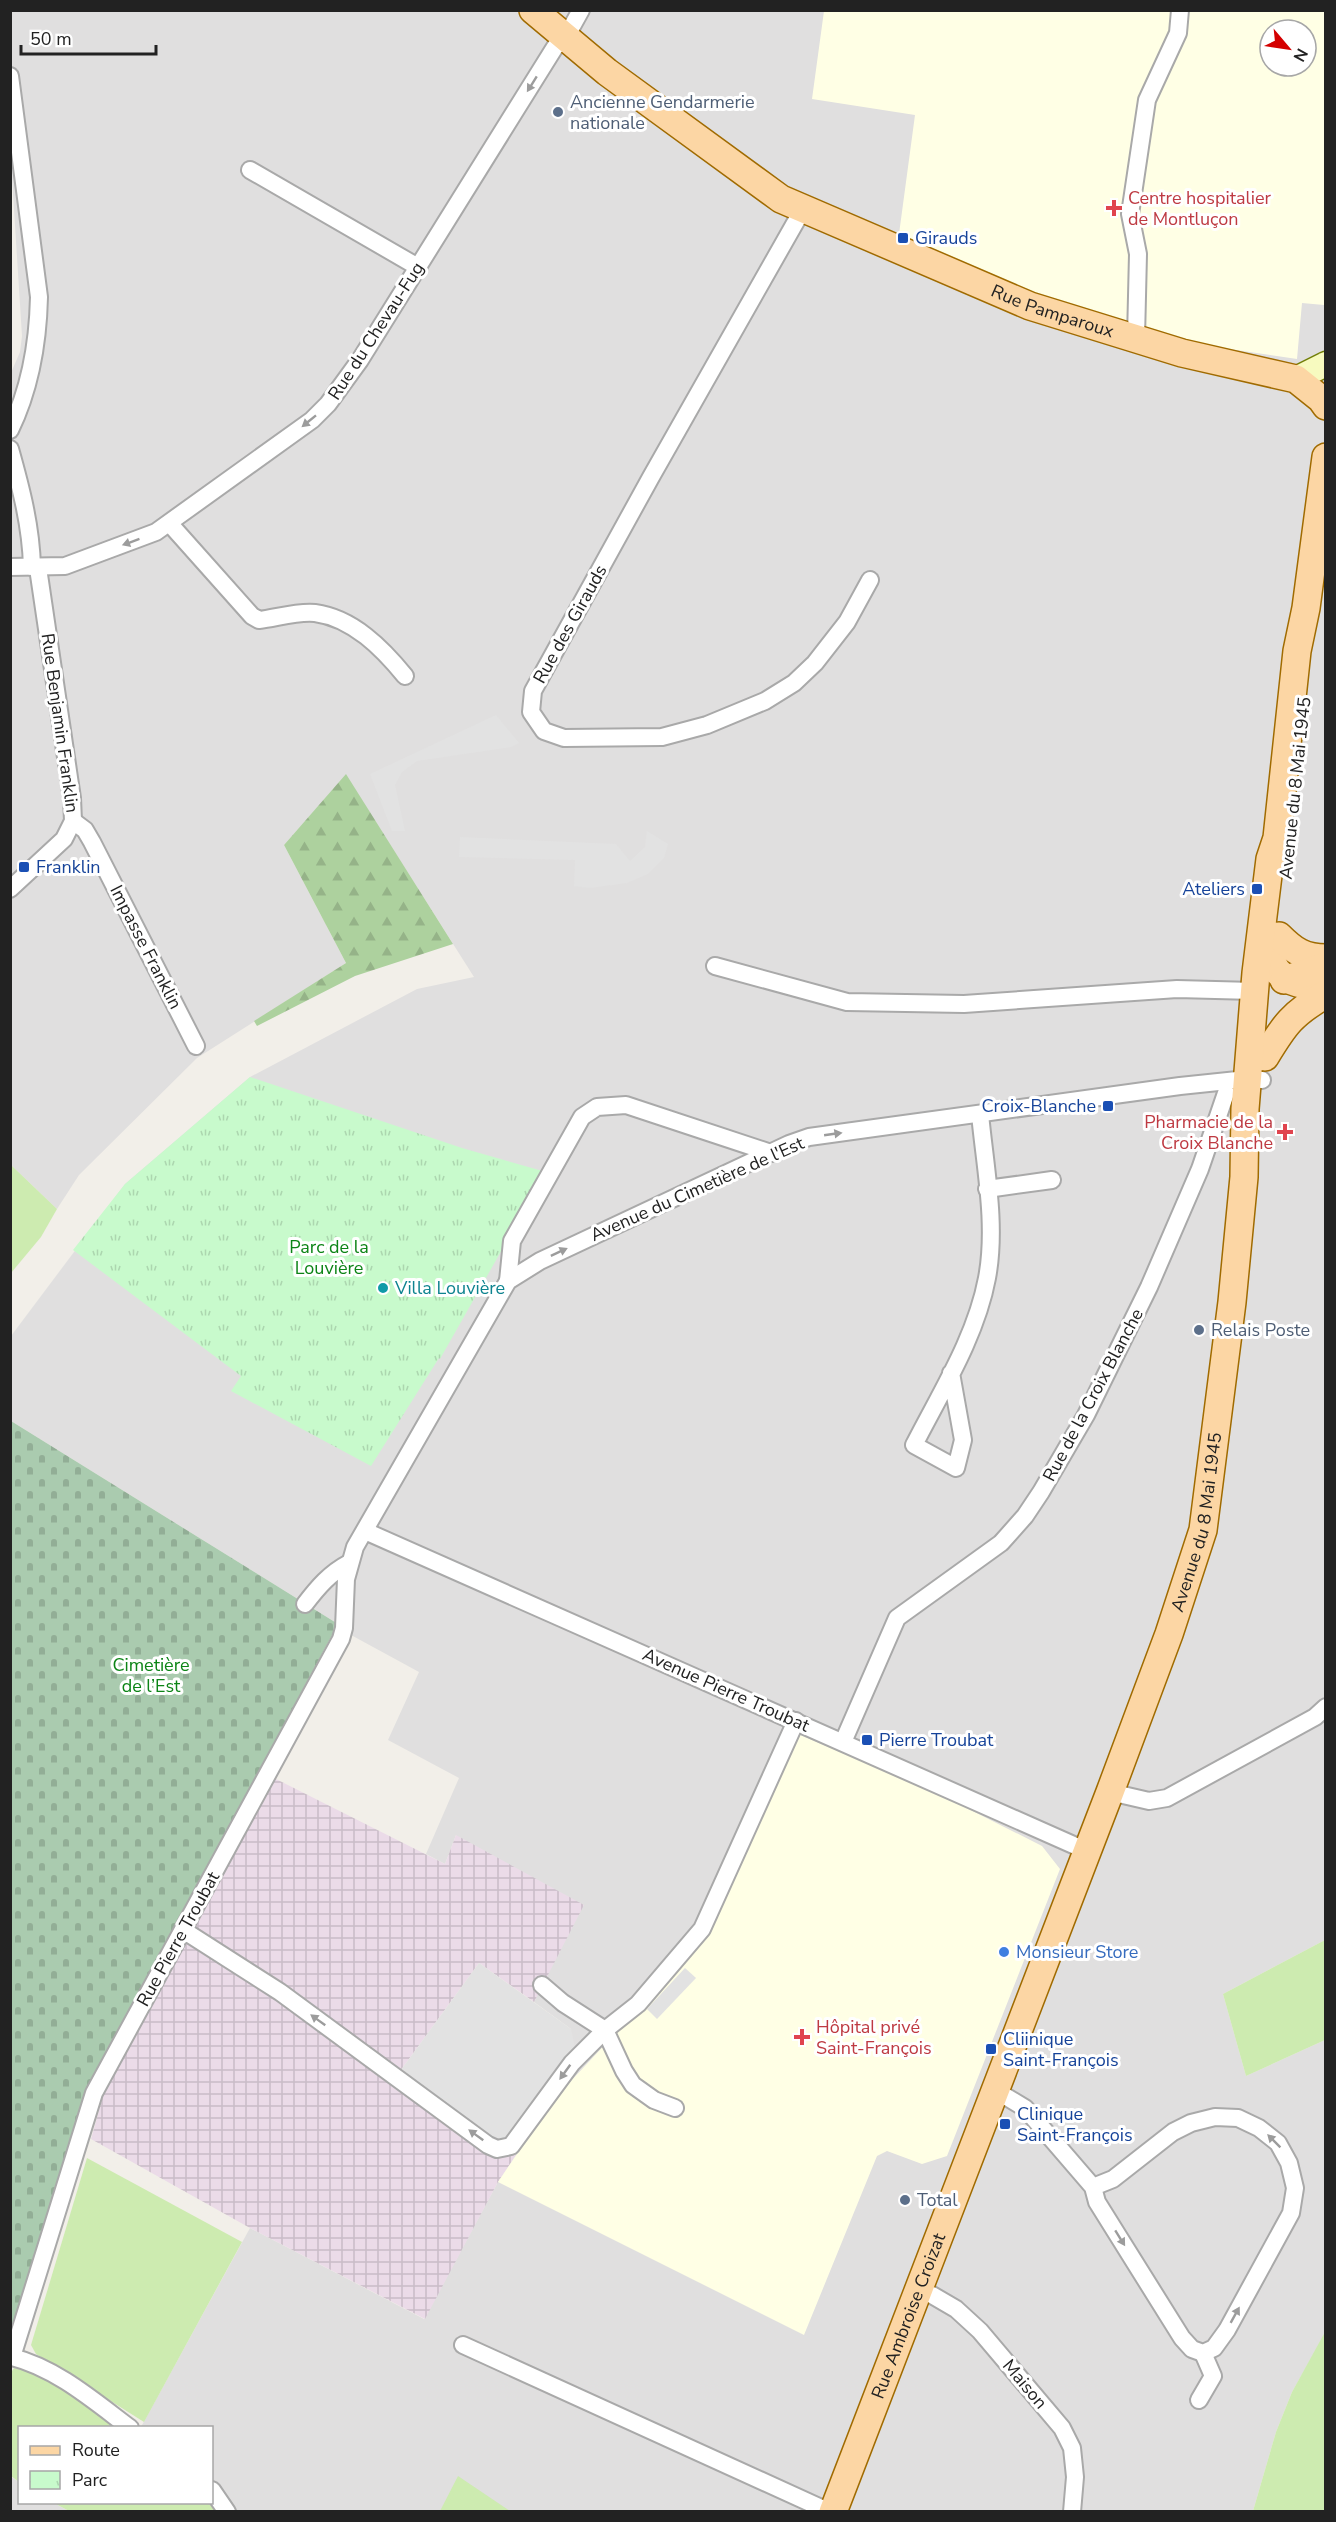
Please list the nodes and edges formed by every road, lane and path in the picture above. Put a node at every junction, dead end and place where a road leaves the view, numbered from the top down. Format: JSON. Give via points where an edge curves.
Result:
{"nodes":[{"id":1,"x":533,"y":10,"type":"edge"},
{"id":2,"x":581,"y":10,"type":"edge"},
{"id":3,"x":1180,"y":10,"type":"edge"},
{"id":4,"x":566,"y":37,"type":"junction"},
{"id":5,"x":10,"y":76,"type":"edge"},
{"id":6,"x":16,"y":167,"type":"edge"},
{"id":7,"x":250,"y":170,"type":"dead end"},
{"id":8,"x":792,"y":204,"type":"junction"},
{"id":9,"x":418,"y":267,"type":"junction"},
{"id":10,"x":1137,"y":338,"type":"junction"},
{"id":11,"x":1326,"y":364,"type":"edge"},
{"id":12,"x":1296,"y":380,"type":"junction"},
{"id":13,"x":1324,"y":396,"type":"edge"},
{"id":14,"x":10,"y":430,"type":"edge"},
{"id":15,"x":10,"y":449,"type":"edge"},
{"id":16,"x":1326,"y":457,"type":"edge"},
{"id":17,"x":170,"y":524,"type":"junction"},
{"id":18,"x":10,"y":567,"type":"edge"},
{"id":19,"x":35,"y":568,"type":"junction"},
{"id":20,"x":870,"y":580,"type":"dead end"},
{"id":21,"x":1306,"y":608,"type":"junction"},
{"id":22,"x":405,"y":676,"type":"dead end"},
{"id":23,"x":73,"y":821,"type":"junction"},
{"id":24,"x":10,"y":889,"type":"edge"},
{"id":25,"x":1279,"y":936,"type":"junction"},
{"id":26,"x":1326,"y":958,"type":"edge"},
{"id":27,"x":715,"y":966,"type":"dead end"},
{"id":28,"x":1326,"y":966,"type":"edge"},
{"id":29,"x":1271,"y":985,"type":"junction"},
{"id":30,"x":1326,"y":988,"type":"edge"},
{"id":31,"x":1326,"y":994,"type":"edge"},
{"id":32,"x":1326,"y":1009,"type":"edge"},
{"id":33,"x":1294,"y":1014,"type":"junction"},
{"id":34,"x":196,"y":1046,"type":"dead end"},
{"id":35,"x":1251,"y":1083,"type":"junction"},
{"id":36,"x":1180,"y":1086,"type":"junction"},
{"id":37,"x":980,"y":1114,"type":"junction"},
{"id":38,"x":771,"y":1153,"type":"junction"},
{"id":39,"x":1052,"y":1180,"type":"dead end"},
{"id":40,"x":987,"y":1189,"type":"junction"},
{"id":41,"x":508,"y":1281,"type":"junction"},
{"id":42,"x":951,"y":1373,"type":"junction"},
{"id":43,"x":365,"y":1531,"type":"junction"},
{"id":44,"x":349,"y":1563,"type":"junction"},
{"id":45,"x":305,"y":1604,"type":"dead end"},
{"id":46,"x":1326,"y":1707,"type":"edge"},
{"id":47,"x":796,"y":1721,"type":"junction"},
{"id":48,"x":843,"y":1742,"type":"junction"},
{"id":49,"x":1110,"y":1792,"type":"junction"},
{"id":50,"x":1087,"y":1851,"type":"junction"},
{"id":51,"x":183,"y":1930,"type":"junction"},
{"id":52,"x":542,"y":1985,"type":"dead end"},
{"id":53,"x":605,"y":2030,"type":"junction"},
{"id":54,"x":995,"y":2090,"type":"junction"},
{"id":55,"x":675,"y":2108,"type":"dead end"},
{"id":56,"x":1093,"y":2187,"type":"junction"},
{"id":57,"x":918,"y":2290,"type":"junction"},
{"id":58,"x":463,"y":2345,"type":"dead end"},
{"id":59,"x":1203,"y":2353,"type":"junction"},
{"id":60,"x":11,"y":2357,"type":"edge"},
{"id":61,"x":1199,"y":2400,"type":"dead end"},
{"id":62,"x":129,"y":2426,"type":"edge"},
{"id":63,"x":213,"y":2491,"type":"edge"},
{"id":64,"x":227,"y":2511,"type":"edge"},
{"id":65,"x":832,"y":2511,"type":"edge"},
{"id":66,"x":1072,"y":2511,"type":"edge"}],
"edges":[{"from":1,"to":4,"type":"main road","name":"Rue Pamparoux"},
{"from":2,"to":4,"type":"street","name":"Rue du Chevau-Fug"},
{"from":3,"to":10,"type":"street","via":[[1178,33],[1147,100],[1130,214],[1138,254]]},
{"from":4,"to":8,"type":"main road","name":"Rue Pamparoux","via":[[607,72]]},
{"from":4,"to":9,"type":"street","name":"Rue du Chevau-Fug","one_way":true,"via":[[555,47]]},
{"from":5,"to":6,"type":"street"},
{"from":6,"to":14,"type":"street","via":[[39,297],[38,326],[22,406]]},
{"from":7,"to":9,"type":"street"},
{"from":8,"to":10,"type":"main road","name":"Rue Pamparoux","via":[[1030,306]]},
{"from":8,"to":20,"type":"street","name":"Rue des Girauds","via":[[651,477],[533,691],[531,712],[544,731],[564,738],[662,737],[707,725],[765,701],[794,683],[848,622]]},
{"from":9,"to":17,"type":"street","name":"Rue du Chevau-Fug","one_way":true,"via":[[347,381],[328,404],[312,420]]},
{"from":10,"to":12,"type":"main road","name":"Rue Pamparoux","via":[[1182,353]]},
{"from":11,"to":12,"type":"main road"},
{"from":12,"to":13,"type":"main road","name":"Rue Pamparoux"},
{"from":15,"to":19,"type":"street","name":"Rue Benjamin Franklin","via":[[23,496]]},
{"from":16,"to":21,"type":"main road","name":"Avenue du 8 Mai 1945"},
{"from":17,"to":19,"type":"street","name":"Rue du Chevau-Fug","one_way":true,"via":[[65,566]]},
{"from":17,"to":22,"type":"street","via":[[252,616],[260,620],[315,613],[337,620],[383,649]]},
{"from":18,"to":19,"type":"street","name":"Rue du Chevau-Fug"},
{"from":19,"to":23,"type":"street","name":"Rue Benjamin Franklin"},
{"from":21,"to":25,"type":"main road","name":"Avenue du 8 Mai 1945","via":[[1311,646]]},
{"from":21,"to":29,"type":"main road","name":"Avenue du 8 Mai 1945","via":[[1297,651],[1277,838],[1270,859]]},
{"from":23,"to":24,"type":"street","name":"Rue Benjamin Franklin","via":[[64,839]]},
{"from":23,"to":34,"type":"street","name":"Impasse Franklin","via":[[92,842]]},
{"from":25,"to":26,"type":"main road","via":[[1308,958]]},
{"from":25,"to":29,"type":"main road","name":"Avenue du 8 Mai 1945"},
{"from":27,"to":29,"type":"street","via":[[847,1002],[964,1004]]},
{"from":28,"to":29,"type":"main road"},
{"from":29,"to":30,"type":"main road"},
{"from":29,"to":35,"type":"main road","name":"Avenue du 8 Mai 1945"},
{"from":31,"to":33,"type":"main road"},
{"from":32,"to":33,"type":"street"},
{"from":33,"to":35,"type":"main road"},
{"from":35,"to":36,"type":"street"},
{"from":35,"to":36,"type":"street"},
{"from":35,"to":48,"type":"street","name":"Rue de la Croix Blanche","via":[[1200,1169],[1149,1287],[1086,1415],[1047,1482],[1001,1544],[897,1618]]},
{"from":35,"to":49,"type":"main road","name":"Avenue du 8 Mai 1945","via":[[1232,1302],[1203,1530]]},
{"from":36,"to":37,"type":"street","name":"Avenue du Cimetière de l'Est"},
{"from":38,"to":37,"type":"street","name":"Avenue du Cimetière de l'Est","one_way":true,"via":[[809,1137]]},
{"from":37,"to":40,"type":"street"},
{"from":41,"to":38,"type":"street","name":"Avenue du Cimetière de l'Est","one_way":true,"via":[[540,1261]]},
{"from":38,"to":41,"type":"street","via":[[626,1105],[597,1107],[582,1117],[512,1241]]},
{"from":39,"to":40,"type":"street"},
{"from":40,"to":42,"type":"street","via":[[987,1278],[974,1323]]},
{"from":41,"to":43,"type":"street","name":"Avenue du Cimetière de l'Est"},
{"from":42,"to":42,"type":"street","via":[[914,1445],[956,1468],[963,1440]]},
{"from":43,"to":44,"type":"street","name":"Rue Pierre Troubat"},
{"from":43,"to":47,"type":"street","name":"Avenue Pierre Troubat"},
{"from":44,"to":45,"type":"street","via":[[319,1585]]},
{"from":44,"to":51,"type":"street","name":"Rue Pierre Troubat","via":[[341,1639]]},
{"from":46,"to":49,"type":"street","via":[[1315,1717],[1167,1798],[1149,1801]]},
{"from":47,"to":48,"type":"street","name":"Avenue Pierre Troubat"},
{"from":47,"to":53,"type":"street","via":[[702,1929],[638,2004]]},
{"from":48,"to":50,"type":"street","name":"Avenue Pierre Troubat"},
{"from":49,"to":50,"type":"main road","name":"Avenue du 8 Mai 1945"},
{"from":50,"to":54,"type":"main road","name":"Rue Ambroise Croizat"},
{"from":53,"to":51,"type":"street","one_way":true,"via":[[572,2063],[511,2146],[497,2149],[280,1992]]},
{"from":51,"to":60,"type":"street","name":"Rue Pierre Troubat","via":[[94,2093]]},
{"from":52,"to":53,"type":"street"},
{"from":53,"to":55,"type":"street","via":[[633,2085],[654,2100]]},
{"from":54,"to":56,"type":"street","via":[[1024,2108]]},
{"from":54,"to":57,"type":"main road","name":"Rue Ambroise Croizat"},
{"from":56,"to":59,"type":"street","one_way":true,"via":[[1097,2202],[1182,2338],[1192,2349]]},
{"from":59,"to":56,"type":"street","one_way":true,"via":[[1214,2348],[1227,2330],[1291,2213],[1295,2188],[1289,2163],[1278,2143],[1238,2118],[1215,2117],[1173,2132],[1113,2179]]},
{"from":57,"to":65,"type":"main road","name":"Rue Ambroise Croizat"},
{"from":57,"to":66,"type":"street","name":"Maison","via":[[956,2309],[980,2331],[1062,2428],[1072,2448]]},
{"from":58,"to":65,"type":"street"},
{"from":59,"to":61,"type":"street","via":[[1213,2376]]},
{"from":60,"to":62,"type":"street","via":[[31,2362],[67,2382]]},
{"from":63,"to":64,"type":"street"}]}
